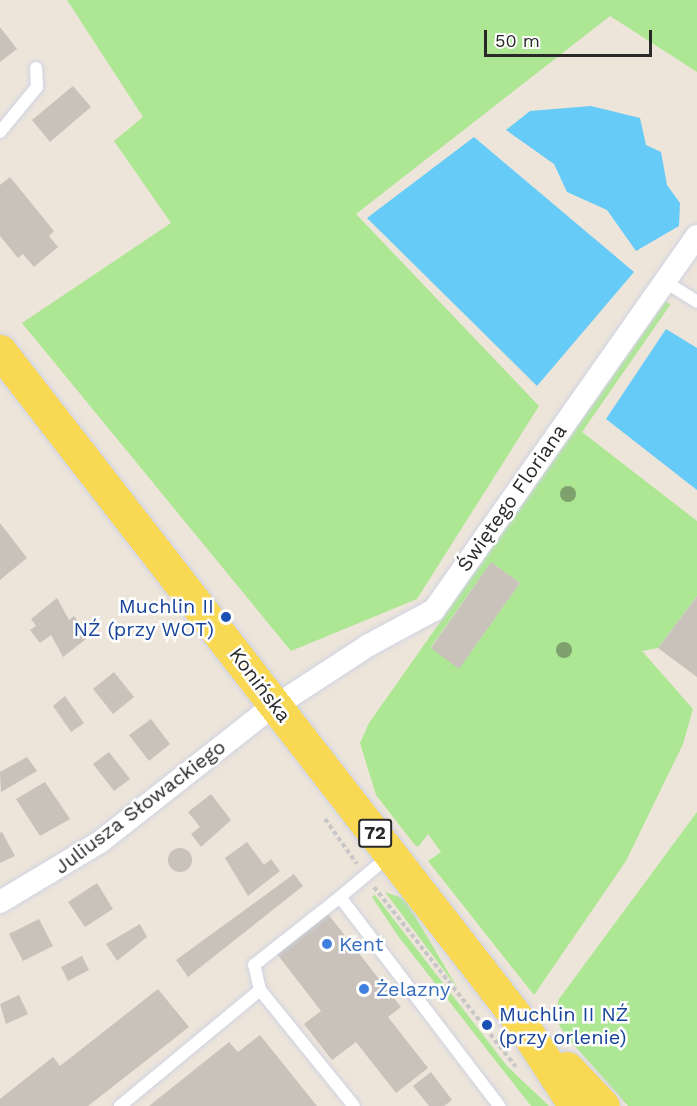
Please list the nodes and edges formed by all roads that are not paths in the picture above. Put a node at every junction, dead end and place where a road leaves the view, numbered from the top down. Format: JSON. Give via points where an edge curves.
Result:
{"nodes":[{"id":1,"x":36,"y":68,"type":"dead end"},
{"id":2,"x":0,"y":132,"type":"edge"},
{"id":3,"x":697,"y":236,"type":"edge"},
{"id":4,"x":664,"y":281,"type":"junction"},
{"id":5,"x":697,"y":302,"type":"edge"},
{"id":6,"x":0,"y":351,"type":"edge"},
{"id":7,"x":277,"y":707,"type":"junction"},
{"id":8,"x":391,"y":854,"type":"junction"},
{"id":9,"x":340,"y":897,"type":"junction"},
{"id":10,"x":0,"y":902,"type":"edge"},
{"id":11,"x":260,"y":990,"type":"junction"},
{"id":12,"x":519,"y":1020,"type":"junction"},
{"id":13,"x":120,"y":1106,"type":"edge"},
{"id":14,"x":354,"y":1106,"type":"edge"},
{"id":15,"x":499,"y":1106,"type":"edge"},
{"id":16,"x":575,"y":1106,"type":"edge"},
{"id":17,"x":603,"y":1106,"type":"edge"}],
"edges":[{"from":1,"to":2,"type":"lane","via":[[37,87]]},
{"from":3,"to":4,"type":"street","name":"Świętego Floriana"},
{"from":4,"to":5,"type":"lane"},
{"from":4,"to":7,"type":"street","name":"Świętego Floriana","via":[[434,610],[369,645]]},
{"from":6,"to":7,"type":"main road","name":"Konińska","number":"72"},
{"from":7,"to":8,"type":"main road","name":"Konińska","number":"72"},
{"from":7,"to":10,"type":"street","name":"Juliusza Słowackiego","via":[[100,842]]},
{"from":8,"to":9,"type":"lane"},
{"from":8,"to":12,"type":"main road","name":"Konińska","number":"72"},
{"from":9,"to":11,"type":"lane","via":[[254,965]]},
{"from":9,"to":15,"type":"lane"},
{"from":11,"to":13,"type":"lane"},
{"from":11,"to":14,"type":"lane"},
{"from":12,"to":16,"type":"main road","name":"Konińska","number":"72"},
{"from":12,"to":17,"type":"main road","name":"Konińska","number":"72"}]}
